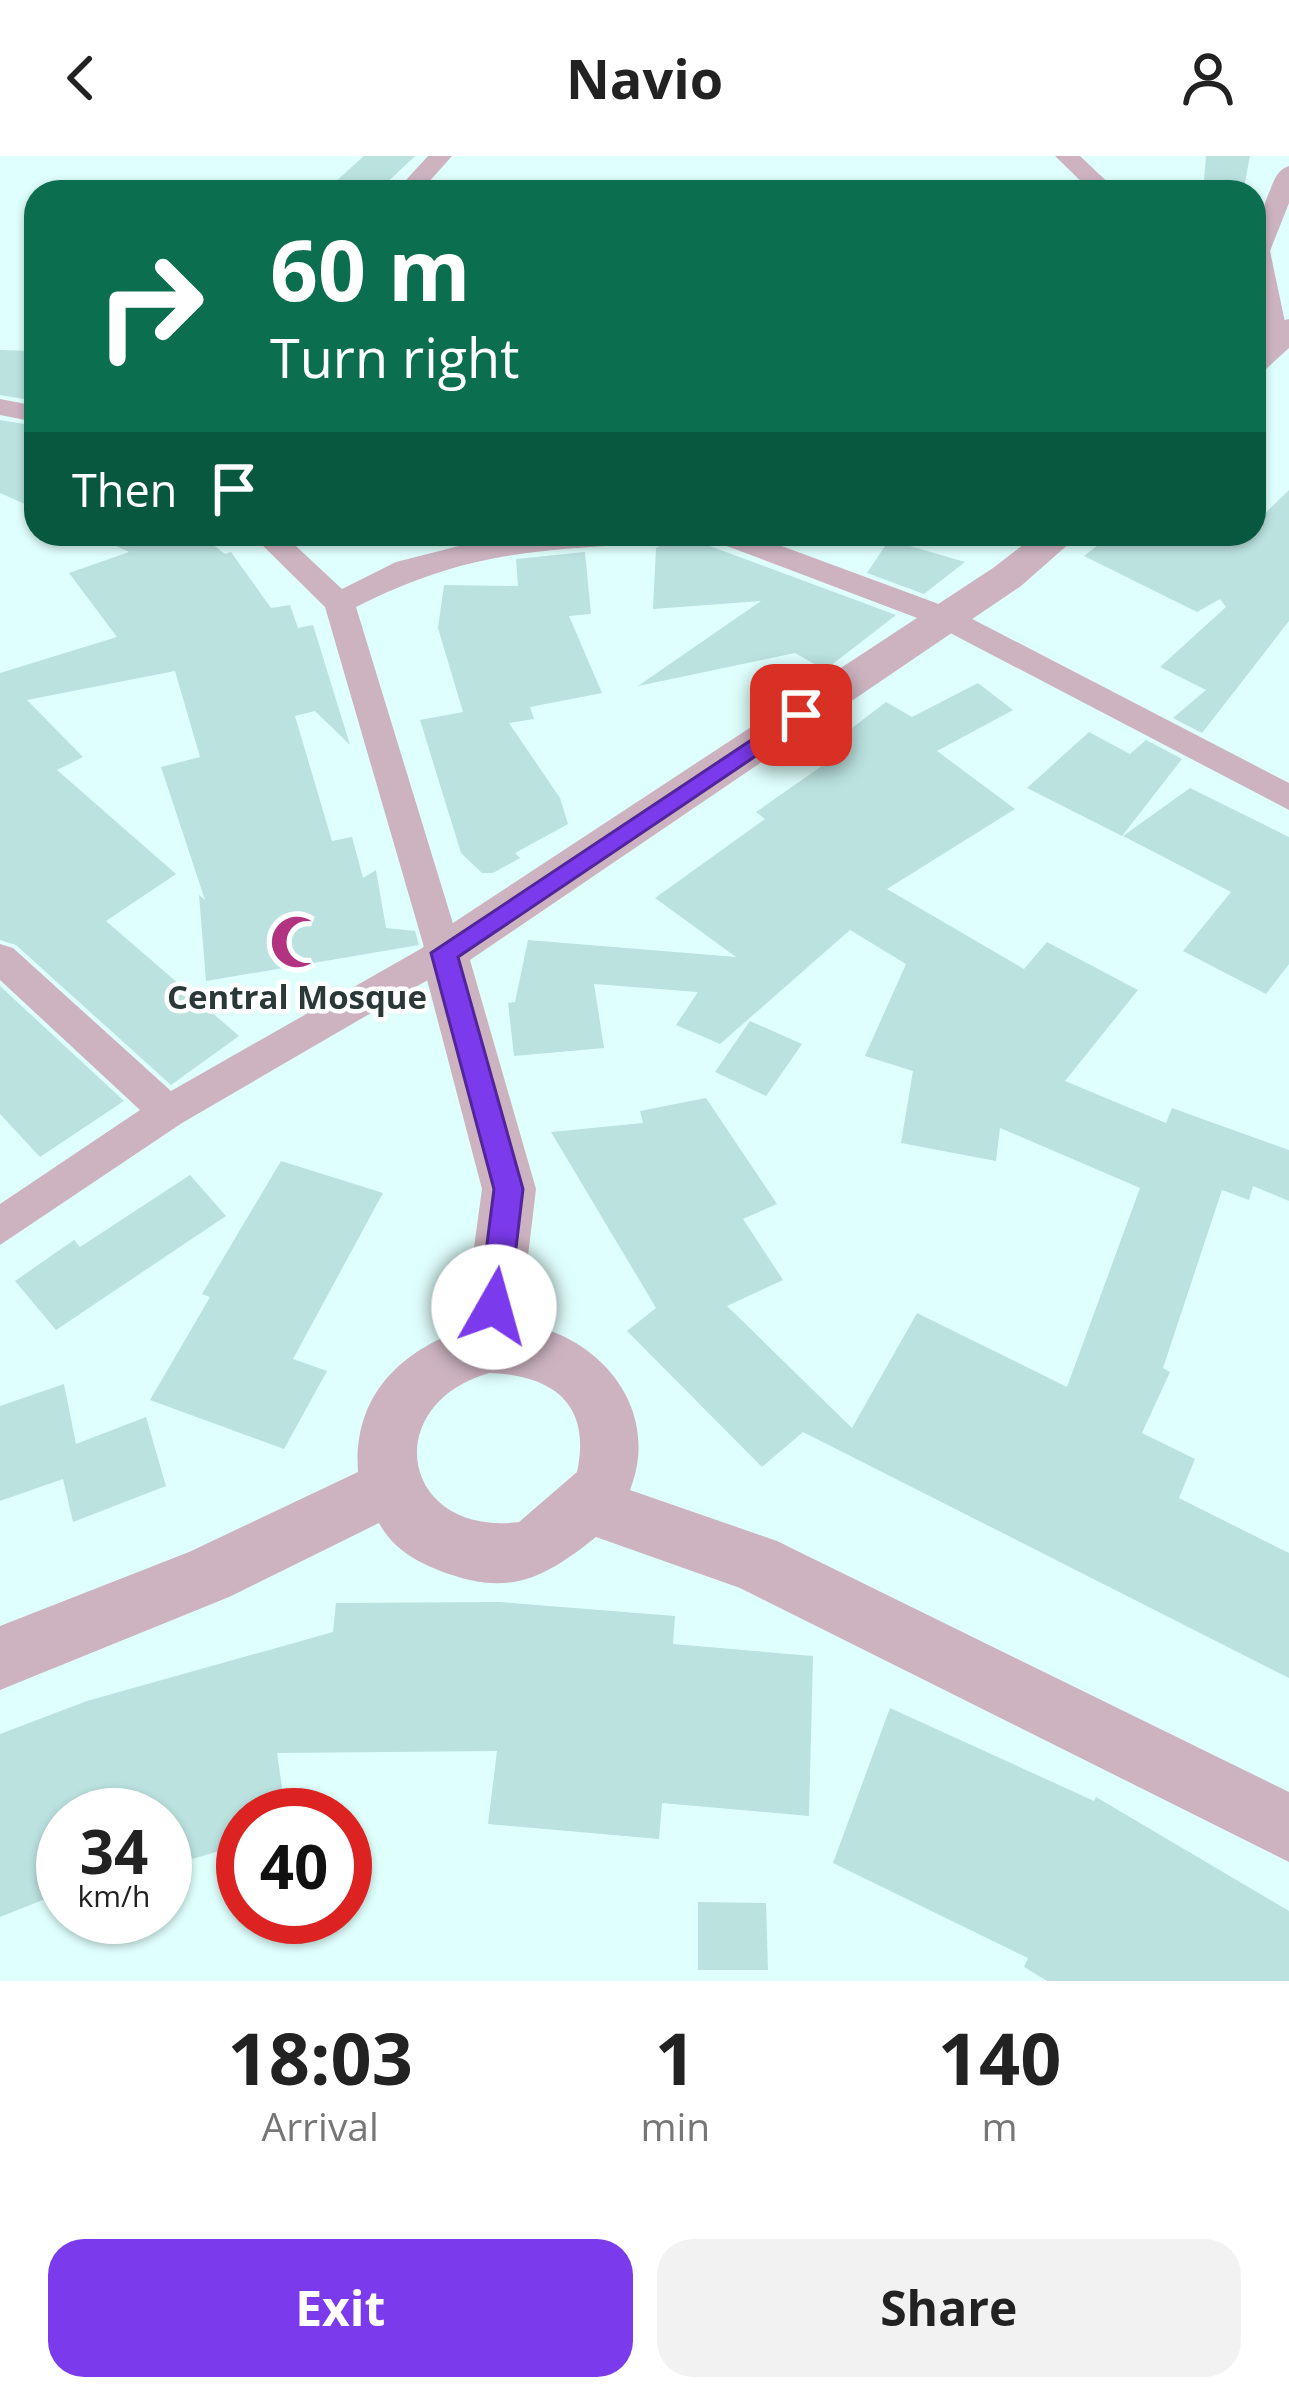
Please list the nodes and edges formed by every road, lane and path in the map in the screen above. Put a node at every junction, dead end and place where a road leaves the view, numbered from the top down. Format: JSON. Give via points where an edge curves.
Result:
{"nodes":[{"id":1,"x":441,"y":156,"type":"edge"},
{"id":2,"x":1066,"y":156,"type":"edge"},
{"id":3,"x":1289,"y":173,"type":"edge"},
{"id":4,"x":418,"y":180,"type":"edge"},
{"id":5,"x":1093,"y":180,"type":"edge"},
{"id":6,"x":1266,"y":227,"type":"edge"},
{"id":7,"x":1266,"y":279,"type":"edge"},
{"id":8,"x":1285,"y":332,"type":"edge"},
{"id":9,"x":279,"y":546,"type":"edge"},
{"id":10,"x":494,"y":546,"type":"edge"},
{"id":11,"x":753,"y":546,"type":"edge"},
{"id":12,"x":1046,"y":546,"type":"edge"},
{"id":13,"x":339,"y":603,"type":"junction"},
{"id":14,"x":944,"y":617,"type":"junction"},
{"id":15,"x":1289,"y":798,"type":"edge"},
{"id":16,"x":444,"y":953,"type":"junction"},
{"id":17,"x":0,"y":958,"type":"edge"},
{"id":18,"x":168,"y":1112,"type":"junction"},
{"id":19,"x":0,"y":1227,"type":"edge"},
{"id":20,"x":489,"y":1347,"type":"junction"},
{"id":21,"x":390,"y":1487,"type":"junction"},
{"id":22,"x":588,"y":1505,"type":"junction"},
{"id":23,"x":0,"y":1658,"type":"edge"},
{"id":24,"x":1289,"y":1828,"type":"edge"}],
"edges":[{"from":1,"to":4,"type":"street"},
{"from":2,"to":5,"type":"street"},
{"from":3,"to":6,"type":"street"},
{"from":7,"to":8,"type":"street"},
{"from":9,"to":13,"type":"street"},
{"from":10,"to":13,"type":"street","via":[[406,569]]},
{"from":11,"to":14,"type":"street"},
{"from":12,"to":14,"type":"street"},
{"from":13,"to":16,"type":"street"},
{"from":14,"to":15,"type":"street"},
{"from":14,"to":16,"type":"street"},
{"from":16,"to":18,"type":"street"},
{"from":16,"to":20,"type":"street","via":[[508,1189]]},
{"from":17,"to":18,"type":"street"},
{"from":18,"to":19,"type":"street"},
{"from":20,"to":21,"type":"street","via":[[452,1357],[404,1397],[388,1431]]},
{"from":20,"to":22,"type":"street","via":[[562,1361],[589,1385],[606,1417],[610,1449]]},
{"from":21,"to":22,"type":"street","via":[[409,1518],[439,1543],[494,1555],[534,1547]]},
{"from":21,"to":23,"type":"street","via":[[207,1575]]},
{"from":22,"to":24,"type":"street","via":[[755,1563]]}]}
